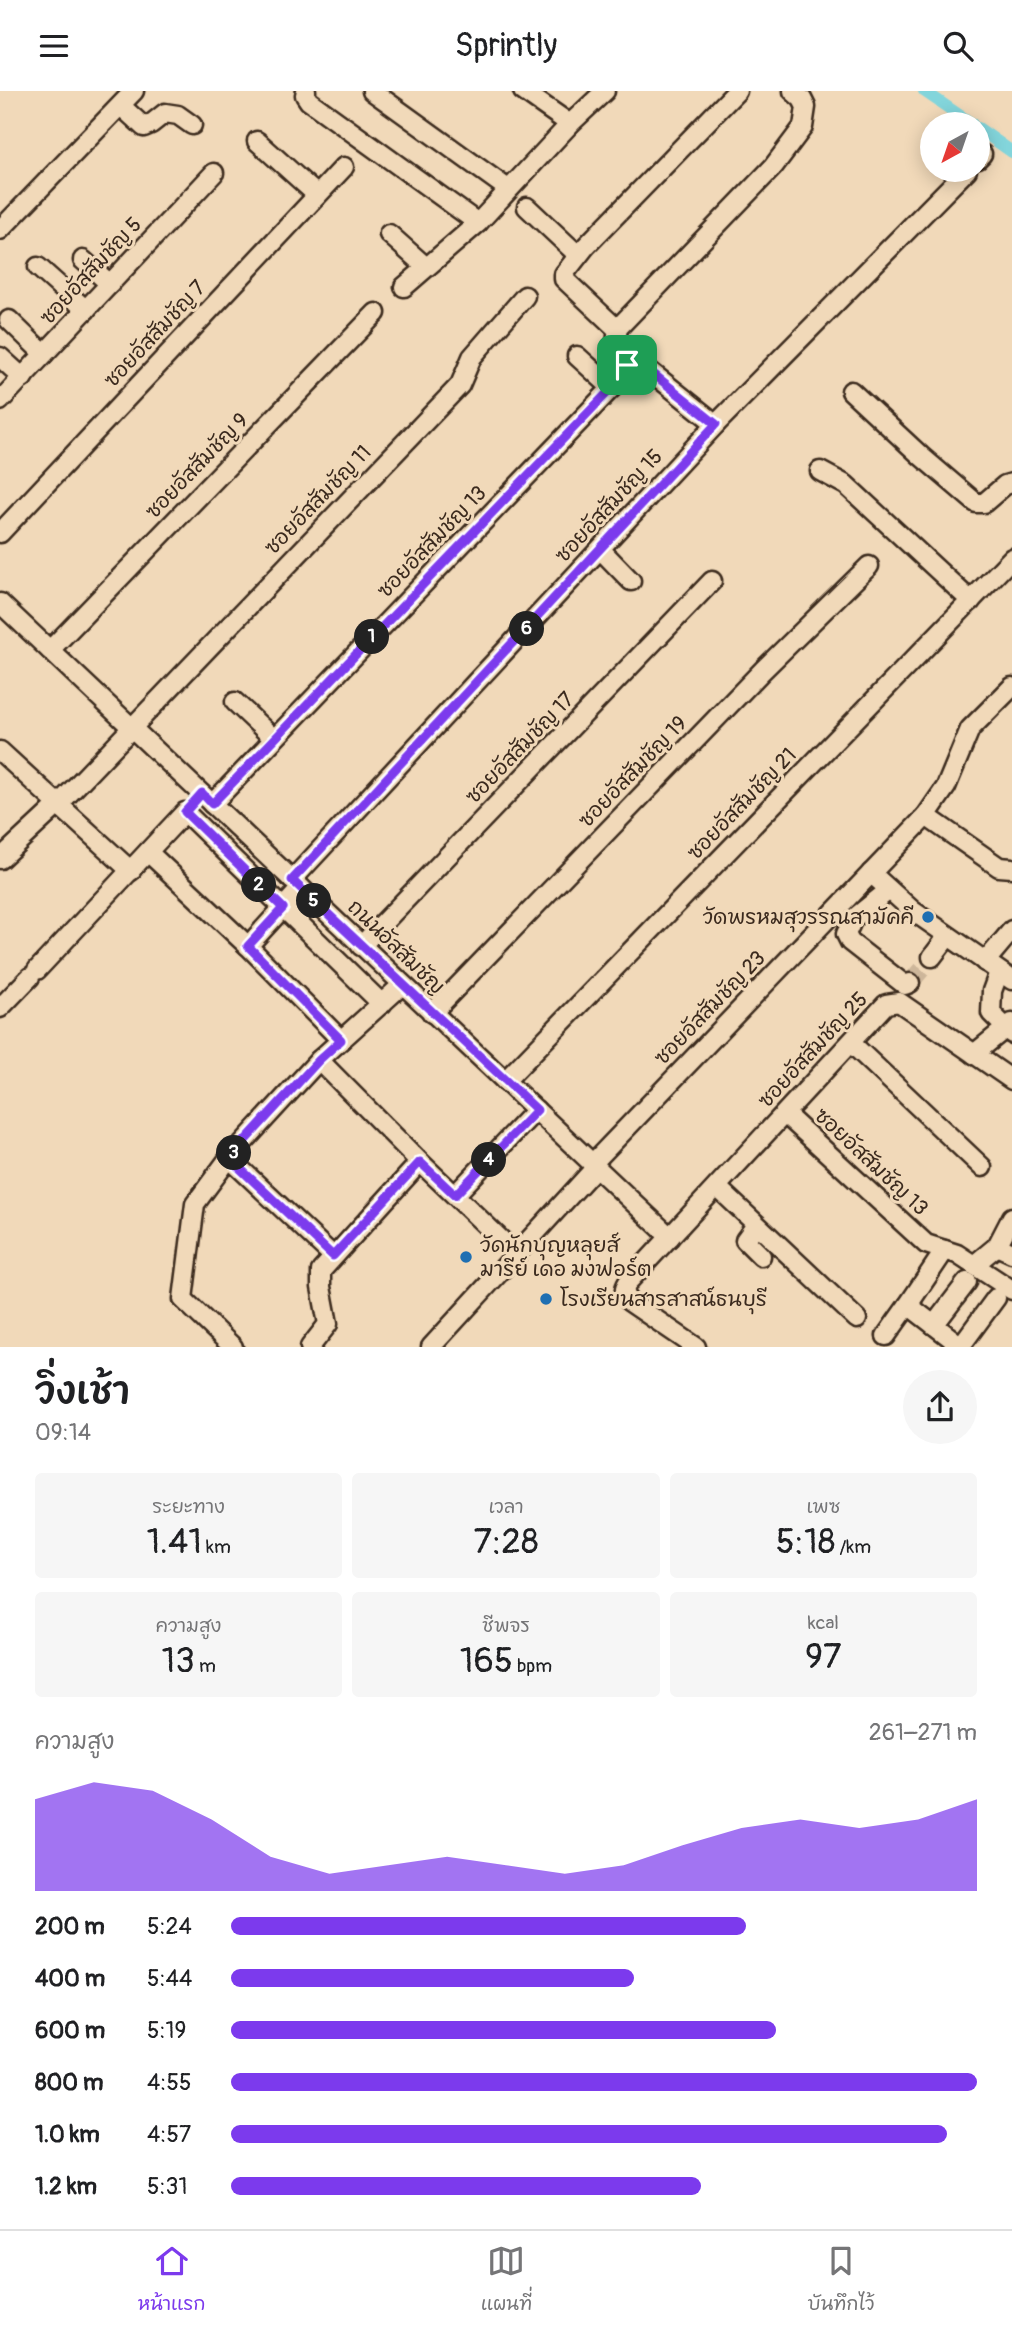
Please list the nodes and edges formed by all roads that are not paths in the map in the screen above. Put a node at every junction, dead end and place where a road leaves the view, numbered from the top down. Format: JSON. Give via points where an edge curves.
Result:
{"nodes":[{"id":1,"x":134,"y":91,"type":"edge"},
{"id":2,"x":306,"y":91,"type":"edge"},
{"id":3,"x":372,"y":91,"type":"edge"},
{"id":4,"x":523,"y":91,"type":"edge"},
{"id":5,"x":605,"y":91,"type":"edge"},
{"id":6,"x":737,"y":91,"type":"edge"},
{"id":7,"x":793,"y":91,"type":"edge"},
{"id":8,"x":121,"y":106,"type":"junction"},
{"id":9,"x":570,"y":124,"type":"junction"},
{"id":10,"x":192,"y":125,"type":"dead end"},
{"id":11,"x":257,"y":141,"type":"dead end"},
{"id":12,"x":344,"y":167,"type":"dead end"},
{"id":13,"x":214,"y":173,"type":"dead end"},
{"id":14,"x":955,"y":182,"type":"edge"},
{"id":15,"x":508,"y":189,"type":"junction"},
{"id":16,"x":317,"y":195,"type":"junction"},
{"id":17,"x":527,"y":207,"type":"dead end"},
{"id":18,"x":478,"y":223,"type":"junction"},
{"id":19,"x":0,"y":230,"type":"edge"},
{"id":20,"x":389,"y":233,"type":"dead end"},
{"id":21,"x":578,"y":255,"type":"junction"},
{"id":22,"x":83,"y":260,"type":"dead end"},
{"id":23,"x":38,"y":267,"type":"dead end"},
{"id":24,"x":426,"y":267,"type":"junction"},
{"id":25,"x":110,"y":284,"type":"junction"},
{"id":26,"x":404,"y":287,"type":"dead end"},
{"id":27,"x":525,"y":296,"type":"dead end"},
{"id":28,"x":86,"y":310,"type":"junction"},
{"id":29,"x":376,"y":313,"type":"dead end"},
{"id":30,"x":9,"y":320,"type":"dead end"},
{"id":31,"x":617,"y":328,"type":"junction"},
{"id":32,"x":44,"y":354,"type":"junction"},
{"id":33,"x":577,"y":356,"type":"dead end"},
{"id":34,"x":0,"y":357,"type":"edge"},
{"id":35,"x":627,"y":368,"type":"junction"},
{"id":36,"x":23,"y":378,"type":"junction"},
{"id":37,"x":612,"y":388,"type":"junction"},
{"id":38,"x":851,"y":391,"type":"dead end"},
{"id":39,"x":0,"y":401,"type":"edge"},
{"id":40,"x":716,"y":424,"type":"junction"},
{"id":41,"x":820,"y":471,"type":"dead end"},
{"id":42,"x":1012,"y":483,"type":"edge"},
{"id":43,"x":0,"y":533,"type":"edge"},
{"id":44,"x":601,"y":550,"type":"junction"},
{"id":45,"x":1012,"y":558,"type":"edge"},
{"id":46,"x":869,"y":566,"type":"dead end"},
{"id":47,"x":631,"y":581,"type":"dead end"},
{"id":48,"x":712,"y":581,"type":"dead end"},
{"id":49,"x":971,"y":601,"type":"junction"},
{"id":50,"x":0,"y":603,"type":"edge"},
{"id":51,"x":50,"y":650,"type":"junction"},
{"id":52,"x":1012,"y":687,"type":"edge"},
{"id":53,"x":235,"y":702,"type":"dead end"},
{"id":54,"x":131,"y":727,"type":"junction"},
{"id":55,"x":274,"y":739,"type":"junction"},
{"id":56,"x":0,"y":751,"type":"edge"},
{"id":57,"x":207,"y":799,"type":"junction"},
{"id":58,"x":59,"y":804,"type":"junction"},
{"id":59,"x":185,"y":812,"type":"junction"},
{"id":60,"x":926,"y":816,"type":"junction"},
{"id":61,"x":148,"y":852,"type":"junction"},
{"id":62,"x":0,"y":859,"type":"edge"},
{"id":63,"x":1012,"y":868,"type":"edge"},
{"id":64,"x":131,"y":871,"type":"junction"},
{"id":65,"x":871,"y":873,"type":"junction"},
{"id":66,"x":297,"y":884,"type":"junction"},
{"id":67,"x":889,"y":890,"type":"junction"},
{"id":68,"x":283,"y":908,"type":"junction"},
{"id":69,"x":1012,"y":930,"type":"edge"},
{"id":70,"x":948,"y":936,"type":"junction"},
{"id":71,"x":248,"y":946,"type":"junction"},
{"id":72,"x":361,"y":946,"type":"junction"},
{"id":73,"x":932,"y":957,"type":"tunnel mouth"},
{"id":74,"x":999,"y":971,"type":"edge"},
{"id":75,"x":911,"y":983,"type":"dead end"},
{"id":76,"x":402,"y":985,"type":"junction"},
{"id":77,"x":382,"y":1004,"type":"junction"},
{"id":78,"x":0,"y":1008,"type":"edge"},
{"id":79,"x":432,"y":1013,"type":"junction"},
{"id":80,"x":1010,"y":1029,"type":"edge"},
{"id":81,"x":341,"y":1040,"type":"junction"},
{"id":82,"x":851,"y":1043,"type":"junction"},
{"id":83,"x":974,"y":1054,"type":"junction"},
{"id":84,"x":319,"y":1060,"type":"junction"},
{"id":85,"x":1012,"y":1080,"type":"edge"},
{"id":86,"x":505,"y":1081,"type":"junction"},
{"id":87,"x":537,"y":1110,"type":"junction"},
{"id":88,"x":785,"y":1114,"type":"junction"},
{"id":89,"x":229,"y":1158,"type":"junction"},
{"id":90,"x":420,"y":1162,"type":"junction"},
{"id":91,"x":594,"y":1166,"type":"junction"},
{"id":92,"x":982,"y":1167,"type":"dead end"},
{"id":93,"x":717,"y":1187,"type":"junction"},
{"id":94,"x":455,"y":1195,"type":"junction"},
{"id":95,"x":1012,"y":1217,"type":"edge"},
{"id":96,"x":757,"y":1225,"type":"junction"},
{"id":97,"x":670,"y":1237,"type":"junction"},
{"id":98,"x":1004,"y":1249,"type":"edge"},
{"id":99,"x":945,"y":1250,"type":"junction"},
{"id":100,"x":517,"y":1255,"type":"junction"},
{"id":101,"x":333,"y":1256,"type":"junction"},
{"id":102,"x":761,"y":1256,"type":"dead end"},
{"id":103,"x":1012,"y":1263,"type":"edge"},
{"id":104,"x":974,"y":1265,"type":"junction"},
{"id":105,"x":996,"y":1279,"type":"junction"},
{"id":106,"x":967,"y":1282,"type":"dead end"},
{"id":107,"x":1004,"y":1294,"type":"edge"},
{"id":108,"x":908,"y":1305,"type":"junction"},
{"id":109,"x":857,"y":1319,"type":"dead end"},
{"id":110,"x":934,"y":1325,"type":"junction"},
{"id":111,"x":886,"y":1336,"type":"dead end"},
{"id":112,"x":960,"y":1346,"type":"edge"},
{"id":113,"x":233,"y":1347,"type":"edge"},
{"id":114,"x":310,"y":1347,"type":"edge"},
{"id":115,"x":431,"y":1347,"type":"edge"},
{"id":116,"x":696,"y":1347,"type":"edge"}],
"edges":[{"from":1,"to":8,"type":"street"},
{"from":2,"to":18,"type":"street","via":[[309,101]]},
{"from":3,"to":15,"type":"street"},
{"from":4,"to":9,"type":"street"},
{"from":5,"to":9,"type":"street"},
{"from":6,"to":21,"type":"street"},
{"from":7,"to":31,"type":"street","via":[[802,99],[807,114],[774,167]]},
{"from":8,"to":10,"type":"street","via":[[144,127],[165,113]]},
{"from":8,"to":19,"type":"street"},
{"from":9,"to":15,"type":"street"},
{"from":11,"to":16,"type":"street"},
{"from":12,"to":16,"type":"street","name":"ซอยอัสสัมชัญ 7"},
{"from":13,"to":25,"type":"street","name":"ซอยอัสสัมชัญ 5"},
{"from":14,"to":40,"type":"street","name":"ซอยอัสสัมชัญ 15"},
{"from":15,"to":18,"type":"street"},
{"from":16,"to":43,"type":"street","name":"ซอยอัสสัมชัญ 7"},
{"from":17,"to":21,"type":"street"},
{"from":18,"to":24,"type":"street"},
{"from":20,"to":24,"type":"street"},
{"from":21,"to":31,"type":"street","via":[[564,279]]},
{"from":22,"to":25,"type":"street"},
{"from":23,"to":28,"type":"street"},
{"from":24,"to":26,"type":"street"},
{"from":25,"to":28,"type":"street","name":"ซอยอัสสัมชัญ 5"},
{"from":27,"to":54,"type":"street","name":"ซอยอัสสัมชัญ 11","via":[[472,357],[460,385]]},
{"from":28,"to":32,"type":"street","name":"ซอยอัสสัมชัญ 5"},
{"from":29,"to":51,"type":"street","name":"ซอยอัสสัมชัญ 9"},
{"from":30,"to":32,"type":"street"},
{"from":31,"to":35,"type":"street"},
{"from":32,"to":36,"type":"street","name":"ซอยอัสสัมชัญ 5"},
{"from":33,"to":37,"type":"street"},
{"from":34,"to":36,"type":"street"},
{"from":35,"to":37,"type":"street","name":"ซอยอัสสัมชัญ 13"},
{"from":35,"to":40,"type":"street","via":[[637,363],[646,368]]},
{"from":36,"to":39,"type":"street","name":"ซอยอัสสัมชัญ 5"},
{"from":37,"to":55,"type":"street","name":"ซอยอัสสัมชัญ 13"},
{"from":38,"to":42,"type":"street","via":[[976,503],[985,503]]},
{"from":40,"to":44,"type":"street","name":"ซอยอัสสัมชัญ 15"},
{"from":41,"to":49,"type":"street","via":[[846,485]]},
{"from":44,"to":47,"type":"street"},
{"from":44,"to":66,"type":"street","name":"ซอยอัสสัมชัญ 15"},
{"from":45,"to":49,"type":"street","name":"ซอยอัสสัมชัญ 21"},
{"from":46,"to":79,"type":"street","name":"ซอยอัสสัมชัญ 19"},
{"from":48,"to":72,"type":"street","name":"ซอยอัสสัมชัญ 17"},
{"from":49,"to":86,"type":"street","name":"ซอยอัสสัมชัญ 21"},
{"from":50,"to":51,"type":"street","name":"ถนนอัสสัมชัญ"},
{"from":51,"to":54,"type":"street","name":"ถนนอัสสัมชัญ"},
{"from":52,"to":60,"type":"street","name":"ซอยอัสสัมชัญ 23","via":[[970,729],[946,787]]},
{"from":53,"to":55,"type":"street"},
{"from":54,"to":57,"type":"street","name":"ถนนอัสสัมชัญ"},
{"from":54,"to":58,"type":"street","name":"ซอยอัสสัมชัญ 11"},
{"from":55,"to":57,"type":"street","name":"ซอยอัสสัมชัญ 13"},
{"from":56,"to":58,"type":"street"},
{"from":57,"to":59,"type":"street","name":"ซอยอัสสัมชัญ 13"},
{"from":57,"to":66,"type":"street","name":"ถนนอัสสัมชัญ"},
{"from":58,"to":62,"type":"street","name":"ซอยอัสสัมชัญ 11"},
{"from":58,"to":64,"type":"street"},
{"from":59,"to":61,"type":"street","name":"ซอยอัสสัมชัญ 13"},
{"from":59,"to":68,"type":"street"},
{"from":60,"to":63,"type":"street","via":[[999,867]]},
{"from":60,"to":65,"type":"street","name":"ซอยอัสสัมชัญ 23"},
{"from":61,"to":64,"type":"street","name":"ซอยอัสสัมชัญ 13"},
{"from":61,"to":71,"type":"street"},
{"from":64,"to":78,"type":"street","name":"ซอยอัสสัมชัญ 13"},
{"from":65,"to":67,"type":"street"},
{"from":65,"to":91,"type":"street","name":"ซอยอัสสัมชัญ 23"},
{"from":66,"to":68,"type":"street","name":"ซอยอัสสัมชัญ 15"},
{"from":66,"to":72,"type":"street","name":"ถนนอัสสัมชัญ"},
{"from":67,"to":70,"type":"street"},
{"from":67,"to":75,"type":"street","via":[[853,919],[846,934],[891,975],[905,985]]},
{"from":68,"to":71,"type":"street","name":"ซอยอัสสัมชัญ 15"},
{"from":68,"to":77,"type":"street"},
{"from":69,"to":74,"type":"street"},
{"from":70,"to":73,"type":"street"},
{"from":70,"to":74,"type":"street"},
{"from":71,"to":81,"type":"street"},
{"from":72,"to":76,"type":"street","name":"ถนนอัสสัมชัญ"},
{"from":74,"to":80,"type":"street","via":[[991,1013]]},
{"from":76,"to":77,"type":"street"},
{"from":76,"to":79,"type":"street","name":"ถนนอัสสัมชัญ"},
{"from":77,"to":81,"type":"street"},
{"from":79,"to":86,"type":"street","name":"ถนนอัสสัมชัญ"},
{"from":80,"to":83,"type":"street"},
{"from":81,"to":84,"type":"street"},
{"from":82,"to":83,"type":"street","name":"ซอยอัสสัมชัญ 25","via":[[886,1004],[899,1002]]},
{"from":82,"to":88,"type":"street","name":"ซอยอัสสัมชัญ 25"},
{"from":82,"to":92,"type":"street"},
{"from":83,"to":85,"type":"street","name":"ซอยอัสสัมชัญ 25"},
{"from":84,"to":89,"type":"street"},
{"from":84,"to":90,"type":"street"},
{"from":86,"to":87,"type":"street","name":"ถนนอัสสัมชัญ"},
{"from":87,"to":91,"type":"street","name":"ถนนอัสสัมชัญ"},
{"from":87,"to":94,"type":"street"},
{"from":88,"to":93,"type":"street","name":"ซอยอัสสัมชัญ 25"},
{"from":88,"to":99,"type":"street","name":"ซอยอัสสัมชัญ 13","via":[[926,1244]]},
{"from":89,"to":101,"type":"street"},
{"from":89,"to":113,"type":"street","via":[[195,1204],[182,1294],[185,1303]]},
{"from":90,"to":94,"type":"street"},
{"from":90,"to":101,"type":"street"},
{"from":91,"to":97,"type":"street","name":"ถนนอัสสัมชัญ"},
{"from":91,"to":100,"type":"street","name":"ซอยอัสสัมชัญ 23"},
{"from":93,"to":96,"type":"street"},
{"from":93,"to":97,"type":"street","name":"ซอยอัสสัมชัญ 25"},
{"from":94,"to":100,"type":"street"},
{"from":95,"to":98,"type":"street"},
{"from":96,"to":102,"type":"street","via":[[745,1240]]},
{"from":96,"to":109,"type":"street"},
{"from":97,"to":116,"type":"street","name":"ซอยอัสสัมชัญ 25","via":[[628,1282],[625,1296]]},
{"from":98,"to":104,"type":"street"},
{"from":99,"to":104,"type":"street"},
{"from":99,"to":108,"type":"street"},
{"from":100,"to":115,"type":"street","name":"ซอยอัสสัมชัญ 23"},
{"from":101,"to":114,"type":"street","via":[[320,1275],[328,1324]]},
{"from":103,"to":105,"type":"street"},
{"from":104,"to":105,"type":"street"},
{"from":105,"to":107,"type":"street"},
{"from":106,"to":110,"type":"street"},
{"from":107,"to":112,"type":"street"},
{"from":108,"to":110,"type":"street"},
{"from":108,"to":111,"type":"street"},
{"from":110,"to":112,"type":"street"}]}
